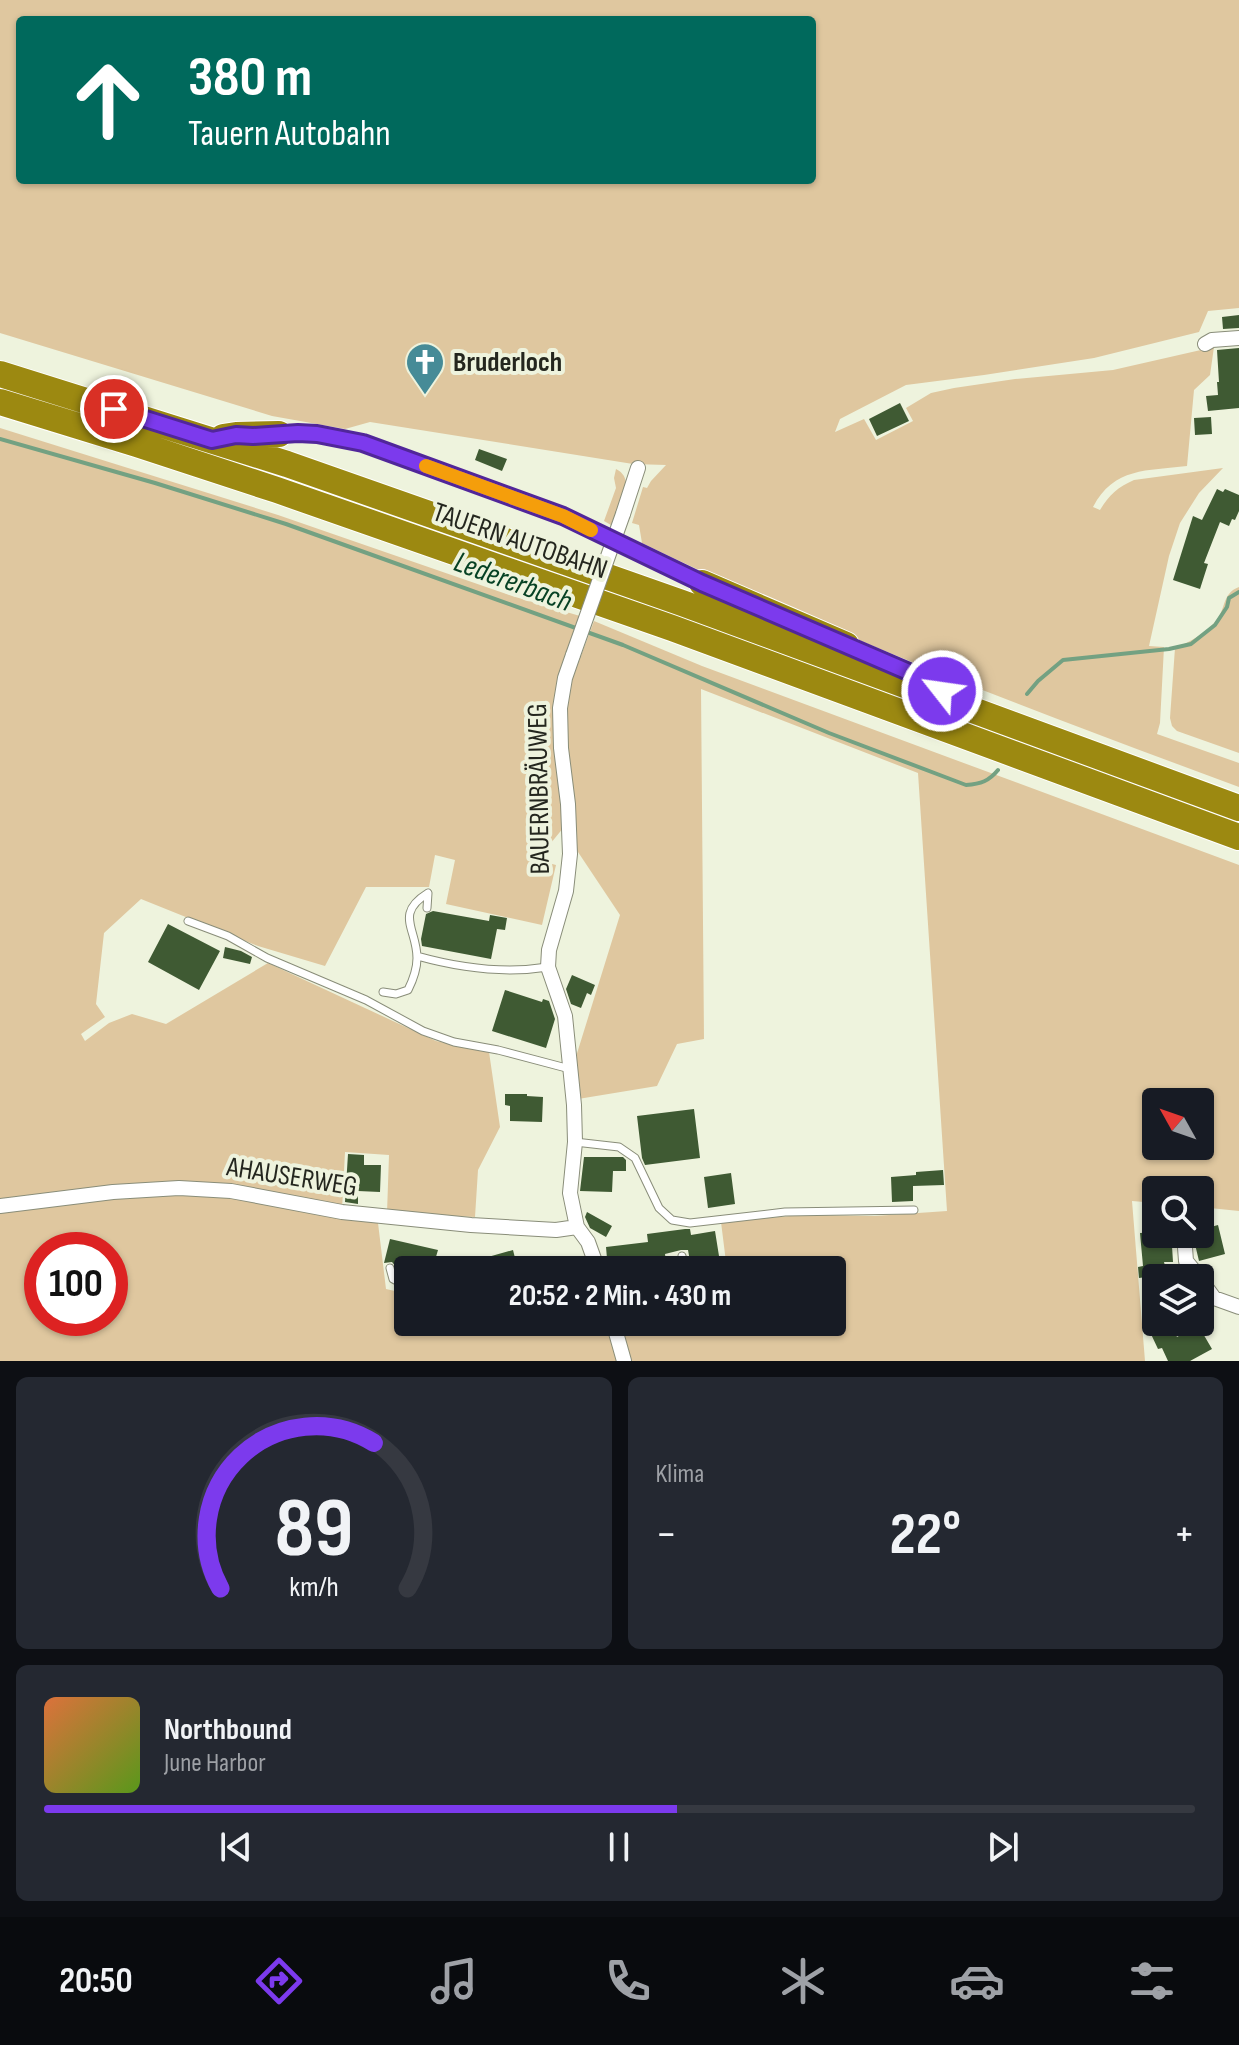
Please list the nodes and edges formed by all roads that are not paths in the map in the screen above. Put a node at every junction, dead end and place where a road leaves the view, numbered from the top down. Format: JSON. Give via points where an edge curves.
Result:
{"nodes":[{"id":1,"x":1239,"y":338,"type":"edge"},
{"id":2,"x":1205,"y":344,"type":"dead end"},
{"id":3,"x":0,"y":374,"type":"edge"},
{"id":4,"x":0,"y":402,"type":"edge"},
{"id":5,"x":279,"y":434,"type":"joint"},
{"id":6,"x":212,"y":440,"type":"junction"},
{"id":7,"x":638,"y":468,"type":"dead end"},
{"id":8,"x":702,"y":583,"type":"joint"},
{"id":9,"x":966,"y":707,"type":"junction"},
{"id":10,"x":1239,"y":808,"type":"edge"},
{"id":11,"x":1239,"y":837,"type":"edge"},
{"id":12,"x":427,"y":908,"type":"dead end"},
{"id":13,"x":188,"y":921,"type":"dead end"},
{"id":14,"x":417,"y":956,"type":"junction"},
{"id":15,"x":548,"y":967,"type":"junction"},
{"id":16,"x":383,"y":992,"type":"dead end"},
{"id":17,"x":570,"y":1069,"type":"junction"},
{"id":18,"x":575,"y":1142,"type":"junction"},
{"id":19,"x":0,"y":1206,"type":"edge"},
{"id":20,"x":914,"y":1210,"type":"dead end"},
{"id":21,"x":577,"y":1227,"type":"junction"},
{"id":22,"x":593,"y":1256,"type":"edge"},
{"id":23,"x":390,"y":1268,"type":"dead end"},
{"id":24,"x":394,"y":1280,"type":"edge"},
{"id":25,"x":1214,"y":1298,"type":"edge"},
{"id":26,"x":1239,"y":1307,"type":"edge"},
{"id":27,"x":617,"y":1336,"type":"edge"},
{"id":28,"x":624,"y":1361,"type":"edge"}],
"edges":[{"from":1,"to":2,"type":"street"},
{"from":3,"to":6,"type":"highway","name":"TAUERN AUTOBAHN"},
{"from":4,"to":11,"type":"highway","name":"TAUERN AUTOBAHN","via":[[277,490],[628,613]]},
{"from":5,"to":6,"type":"highway"},
{"from":5,"to":8,"type":"lane","via":[[317,434],[363,443],[563,516]]},
{"from":6,"to":9,"type":"highway","name":"TAUERN AUTOBAHN"},
{"from":7,"to":15,"type":"street","name":"BAUERNBRÄUWEG","bridge":true,"via":[[565,678],[561,748],[570,854]]},
{"from":8,"to":9,"type":"highway","via":[[918,676]]},
{"from":9,"to":10,"type":"highway","name":"TAUERN AUTOBAHN"},
{"from":12,"to":14,"type":"lane","via":[[428,893],[410,911]]},
{"from":13,"to":17,"type":"lane","via":[[423,1031]]},
{"from":14,"to":15,"type":"lane","via":[[451,966],[524,971]]},
{"from":14,"to":16,"type":"lane","via":[[408,990]]},
{"from":15,"to":17,"type":"street","name":"BAUERNBRÄUWEG","via":[[565,1016]]},
{"from":17,"to":18,"type":"street","name":"BAUERNBRÄUWEG"},
{"from":18,"to":20,"type":"lane","via":[[619,1147],[635,1158],[659,1208],[672,1220]]},
{"from":18,"to":21,"type":"street","name":"BAUERNBRÄUWEG","via":[[570,1193]]},
{"from":19,"to":21,"type":"street","name":"AHAUSERWEG","via":[[179,1188],[471,1225]]},
{"from":21,"to":22,"type":"street","name":"BAUERNBRÄUWEG"},
{"from":23,"to":24,"type":"lane"},
{"from":25,"to":26,"type":"street"},
{"from":27,"to":28,"type":"street"}]}
